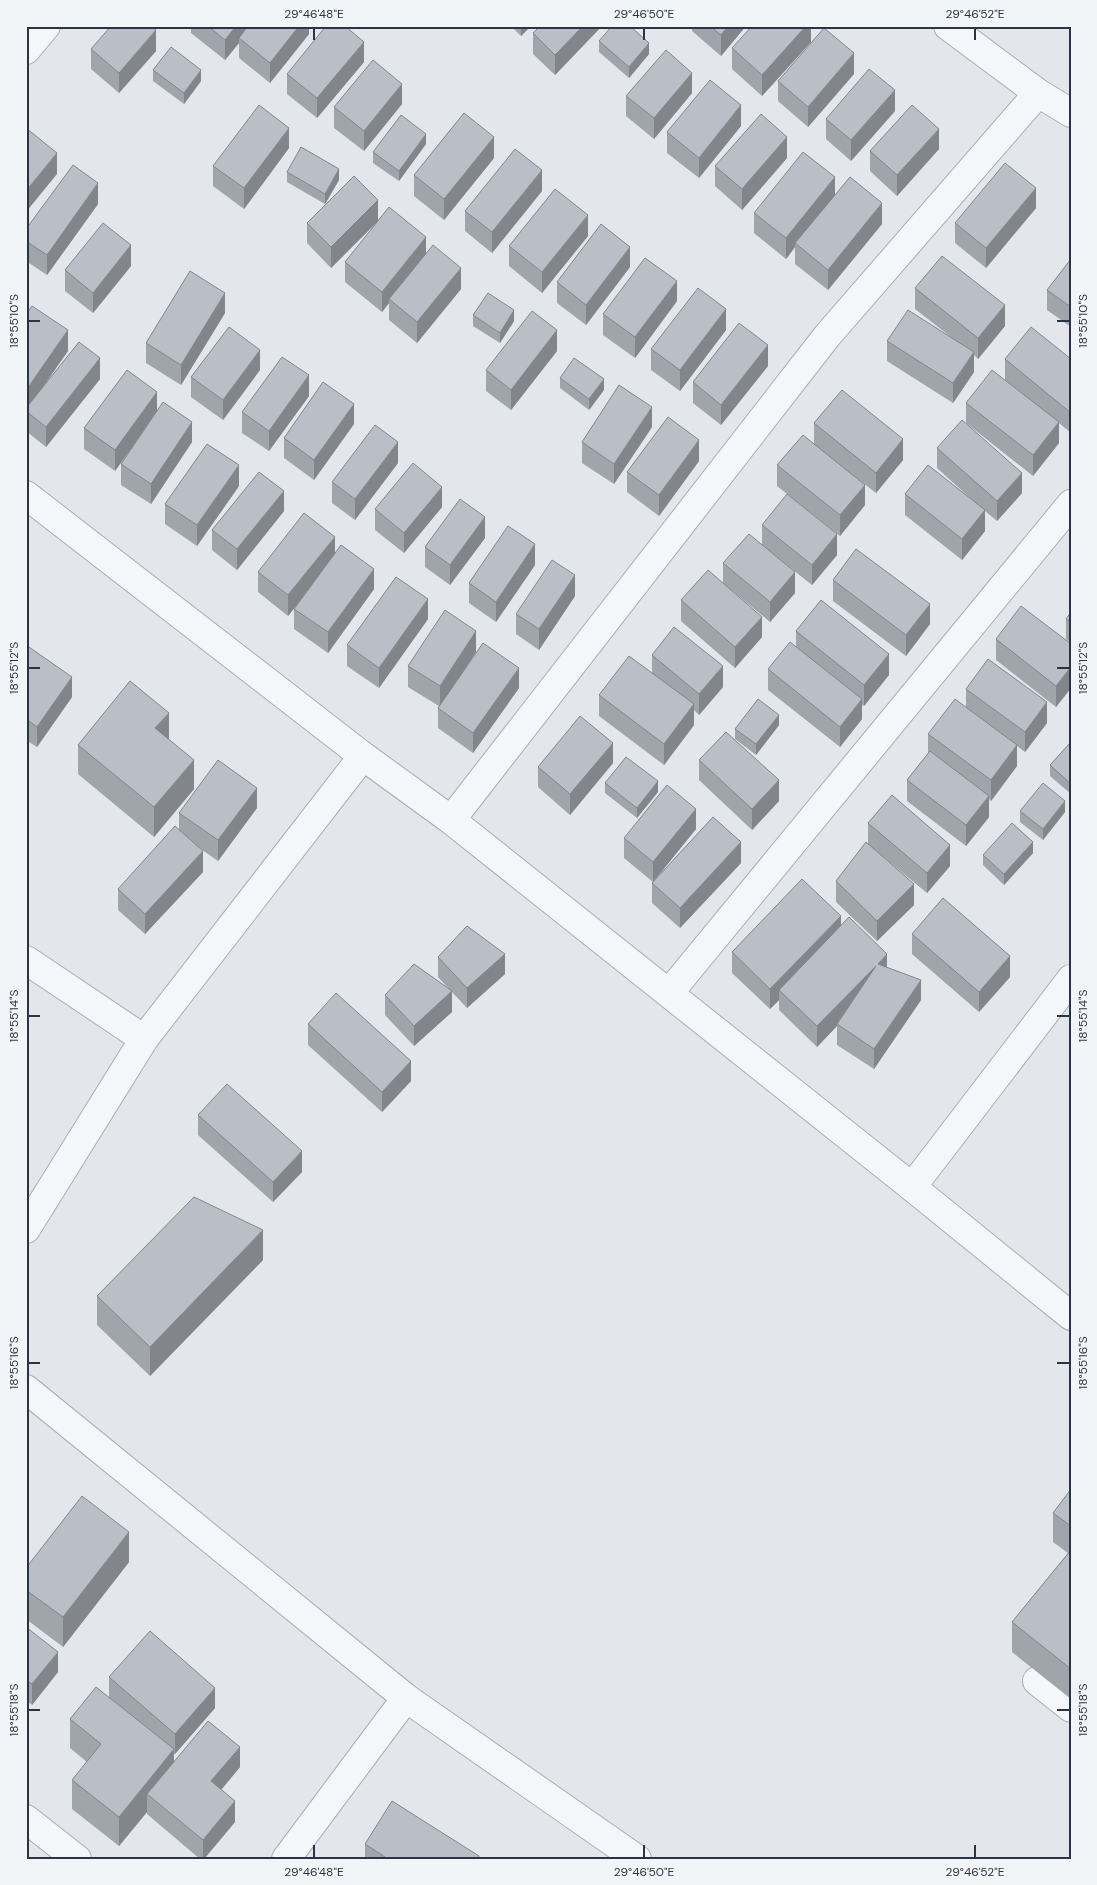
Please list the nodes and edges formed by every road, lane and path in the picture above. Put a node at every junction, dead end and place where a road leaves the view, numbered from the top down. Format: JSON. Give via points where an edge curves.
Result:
{"nodes":[{"id":1,"x":46,"y":26,"type":"edge"},
{"id":2,"x":948,"y":26,"type":"edge"},
{"id":3,"x":26,"y":50,"type":"edge"},
{"id":4,"x":1038,"y":93,"type":"junction"},
{"id":5,"x":1071,"y":113,"type":"edge"},
{"id":6,"x":26,"y":495,"type":"edge"},
{"id":7,"x":1071,"y":504,"type":"edge"},
{"id":8,"x":363,"y":756,"type":"junction"},
{"id":9,"x":451,"y":820,"type":"junction"},
{"id":10,"x":26,"y":960,"type":"edge"},
{"id":11,"x":1071,"y":978,"type":"edge"},
{"id":12,"x":669,"y":994,"type":"junction"},
{"id":13,"x":144,"y":1039,"type":"junction"},
{"id":14,"x":912,"y":1187,"type":"junction"},
{"id":15,"x":26,"y":1229,"type":"edge"},
{"id":16,"x":1071,"y":1316,"type":"edge"},
{"id":17,"x":26,"y":1389,"type":"edge"},
{"id":18,"x":1037,"y":1681,"type":"dead end"},
{"id":19,"x":406,"y":1698,"type":"junction"},
{"id":20,"x":1071,"y":1708,"type":"edge"},
{"id":21,"x":26,"y":1819,"type":"edge"},
{"id":22,"x":77,"y":1859,"type":"edge"},
{"id":23,"x":286,"y":1859,"type":"edge"},
{"id":24,"x":637,"y":1859,"type":"edge"}],
"edges":[{"from":1,"to":3,"type":"street"},
{"from":2,"to":4,"type":"street"},
{"from":4,"to":5,"type":"street"},
{"from":4,"to":9,"type":"street","via":[[827,336]]},
{"from":6,"to":8,"type":"street"},
{"from":7,"to":12,"type":"street"},
{"from":8,"to":9,"type":"street"},
{"from":8,"to":13,"type":"street"},
{"from":9,"to":12,"type":"street"},
{"from":10,"to":13,"type":"street"},
{"from":11,"to":14,"type":"street"},
{"from":12,"to":14,"type":"street"},
{"from":13,"to":15,"type":"street"},
{"from":14,"to":16,"type":"street"},
{"from":17,"to":19,"type":"street"},
{"from":18,"to":20,"type":"street"},
{"from":19,"to":23,"type":"street"},
{"from":19,"to":24,"type":"street"},
{"from":21,"to":22,"type":"street"}]}
